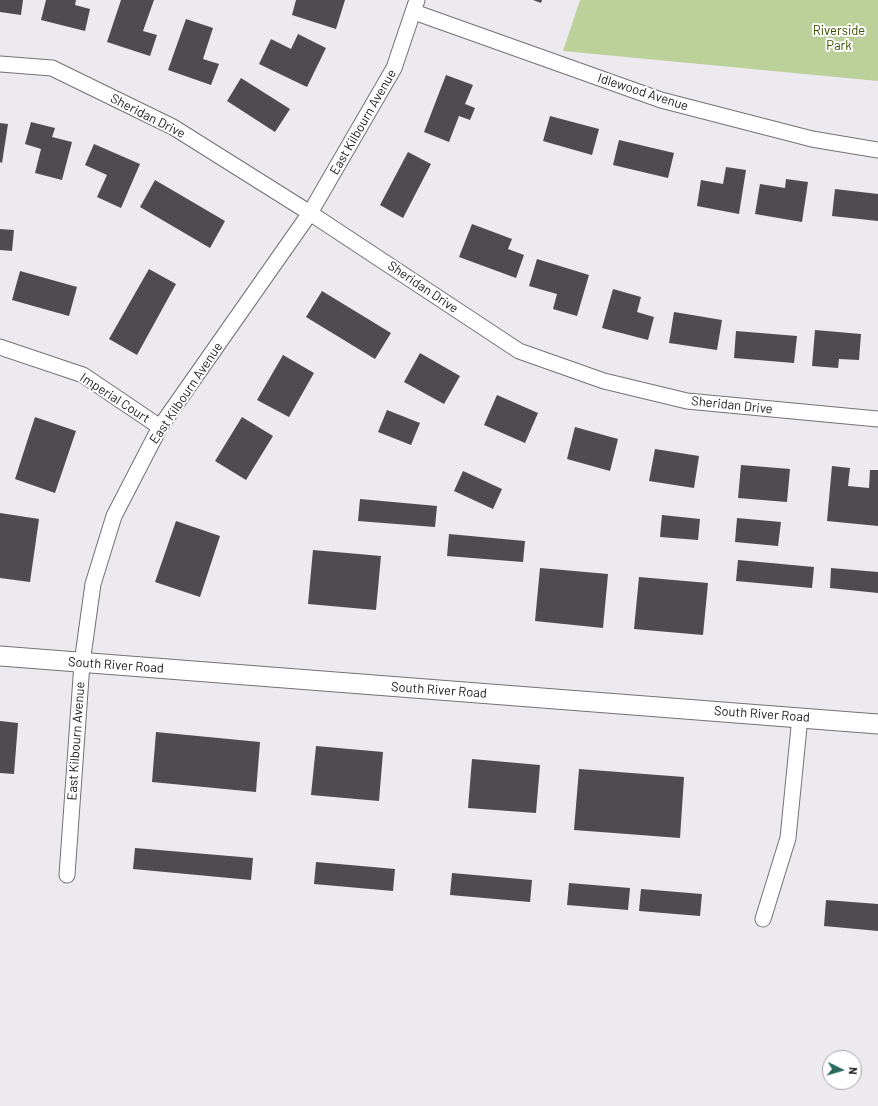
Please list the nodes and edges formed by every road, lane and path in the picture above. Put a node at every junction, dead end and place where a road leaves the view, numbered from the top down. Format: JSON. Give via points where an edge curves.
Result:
{"nodes":[{"id":1,"x":416,"y":6,"type":"edge"},
{"id":2,"x":0,"y":64,"type":"edge"},
{"id":3,"x":878,"y":150,"type":"edge"},
{"id":4,"x":310,"y":213,"type":"junction"},
{"id":5,"x":0,"y":347,"type":"edge"},
{"id":6,"x":878,"y":419,"type":"edge"},
{"id":7,"x":160,"y":427,"type":"junction"},
{"id":8,"x":0,"y":656,"type":"edge"},
{"id":9,"x":82,"y":663,"type":"junction"},
{"id":10,"x":800,"y":717,"type":"junction"},
{"id":11,"x":878,"y":724,"type":"edge"},
{"id":12,"x":67,"y":875,"type":"dead end"},
{"id":13,"x":763,"y":919,"type":"dead end"}],
"edges":[{"from":1,"to":3,"type":"street","name":"Idlewood Avenue","via":[[661,100],[812,139]]},
{"from":1,"to":4,"type":"street","name":"East Kilbourn Avenue","via":[[394,68]]},
{"from":2,"to":4,"type":"street","name":"Sheridan Drive","via":[[52,68],[173,127]]},
{"from":4,"to":6,"type":"street","name":"Sheridan Drive","via":[[519,351],[604,381],[687,402]]},
{"from":4,"to":7,"type":"street","name":"East Kilbourn Avenue"},
{"from":5,"to":7,"type":"street","name":"Imperial Court","via":[[83,375]]},
{"from":7,"to":9,"type":"street","name":"East Kilbourn Avenue","via":[[114,516],[93,584]]},
{"from":8,"to":9,"type":"street","name":"South River Road"},
{"from":9,"to":10,"type":"street","name":"South River Road"},
{"from":9,"to":12,"type":"street","name":"East Kilbourn Avenue"},
{"from":10,"to":11,"type":"street","name":"South River Road"},
{"from":10,"to":13,"type":"street","via":[[788,838]]}]}
